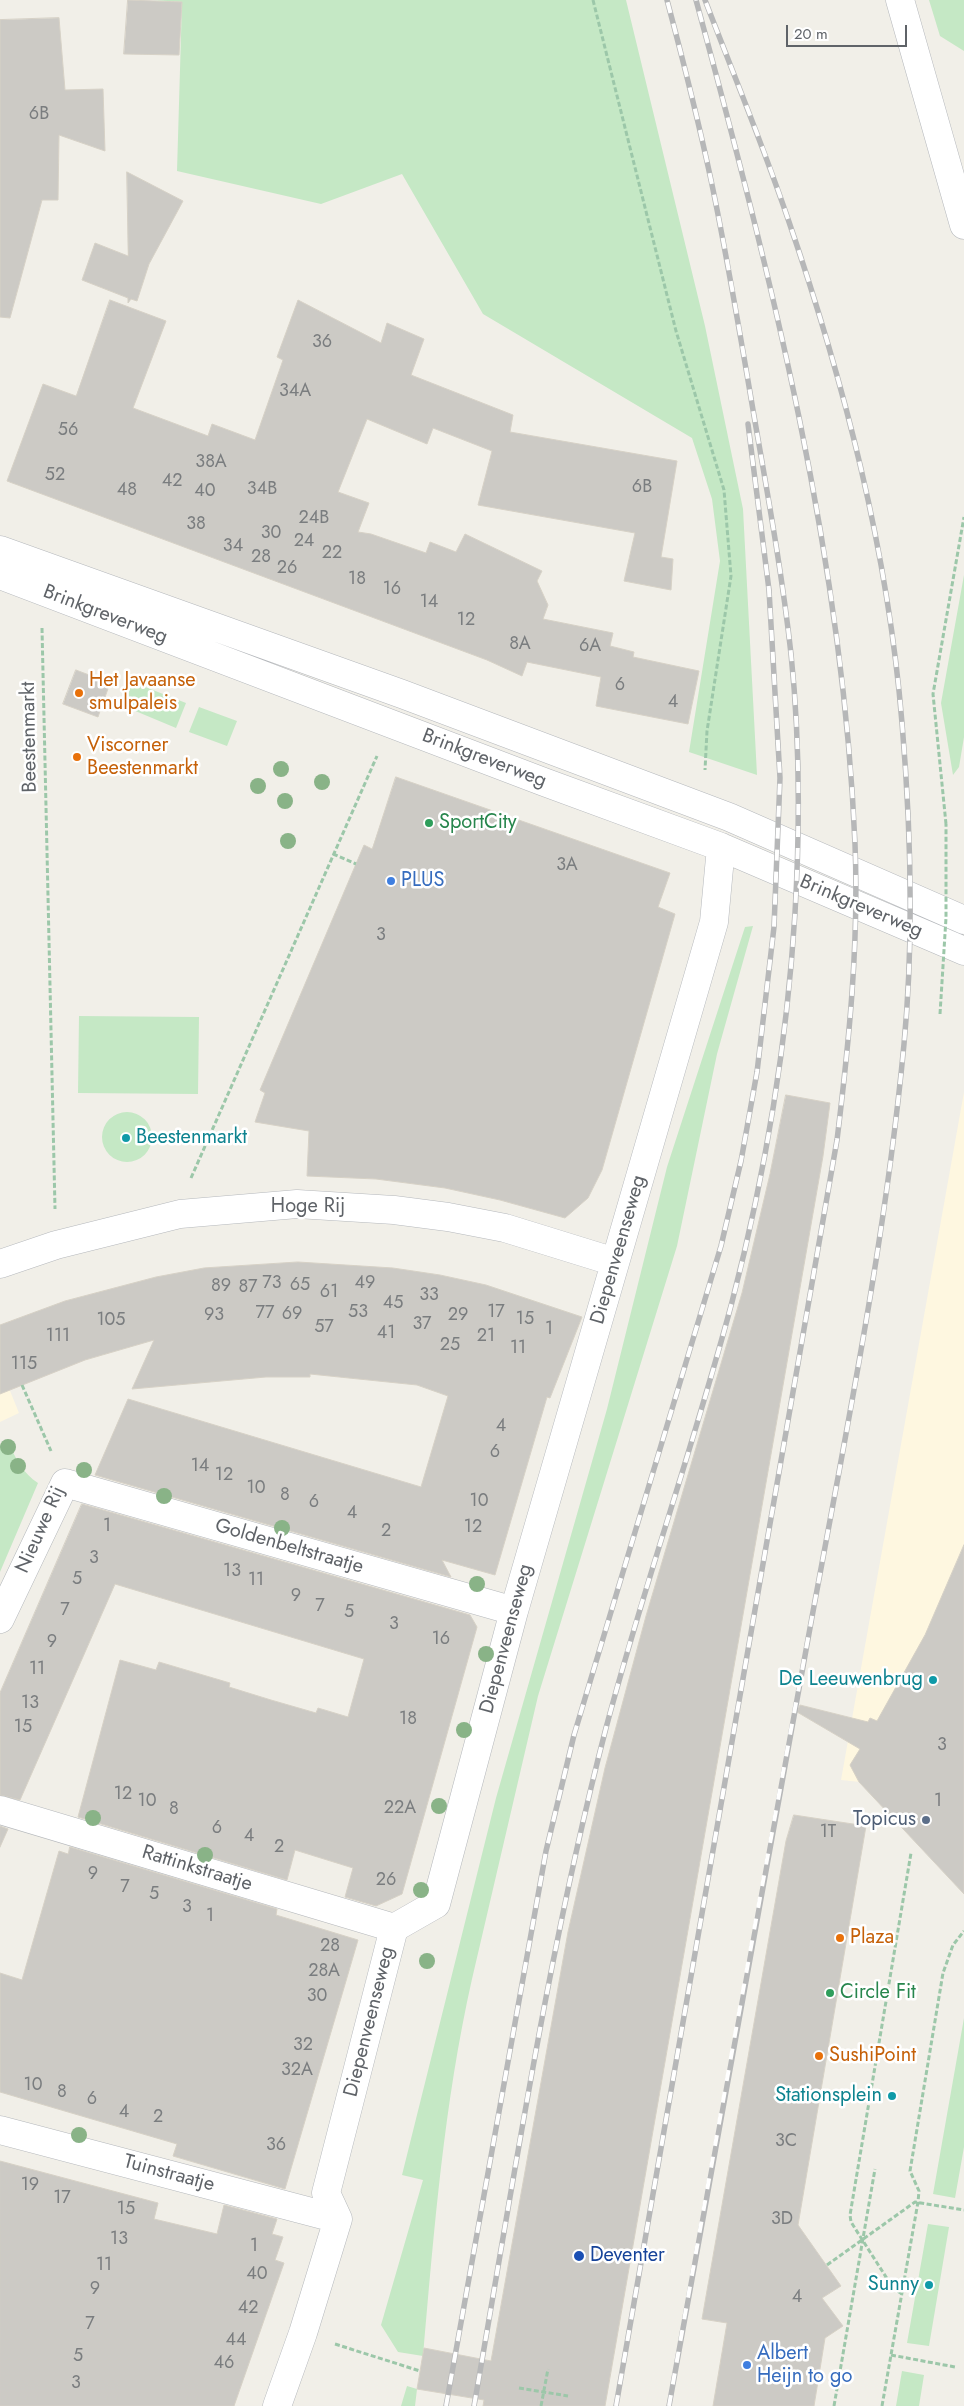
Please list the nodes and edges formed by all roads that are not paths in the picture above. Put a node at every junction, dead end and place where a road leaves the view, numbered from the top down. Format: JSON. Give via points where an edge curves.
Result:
{"nodes":[{"id":1,"x":900,"y":0,"type":"edge"},
{"id":2,"x":964,"y":225,"type":"edge"},
{"id":3,"x":0,"y":550,"type":"edge"},
{"id":4,"x":0,"y":575,"type":"edge"},
{"id":5,"x":720,"y":856,"type":"junction"},
{"id":6,"x":964,"y":920,"type":"edge"},
{"id":7,"x":964,"y":951,"type":"edge"},
{"id":8,"x":616,"y":1262,"type":"junction"},
{"id":9,"x":0,"y":1264,"type":"edge"},
{"id":10,"x":65,"y":1483,"type":"joint"},
{"id":11,"x":514,"y":1610,"type":"junction"},
{"id":12,"x":0,"y":1619,"type":"edge"},
{"id":13,"x":0,"y":1810,"type":"edge"},
{"id":14,"x":394,"y":1928,"type":"junction"},
{"id":15,"x":0,"y":2130,"type":"edge"},
{"id":16,"x":338,"y":2219,"type":"junction"},
{"id":17,"x":277,"y":2406,"type":"edge"}],
"edges":[{"from":1,"to":2,"type":"street"},
{"from":3,"to":6,"type":"street","name":"Brinkgreverweg","via":[[412,698],[730,817]]},
{"from":4,"to":5,"type":"street","name":"Brinkgreverweg","via":[[544,782]]},
{"from":5,"to":7,"type":"street","name":"Brinkgreverweg"},
{"from":5,"to":8,"type":"street","name":"Diepenveenseweg","via":[[714,922]]},
{"from":8,"to":9,"type":"street","name":"Hoge Rij","via":[[505,1228],[394,1210],[296,1204],[180,1214],[56,1245]]},
{"from":8,"to":11,"type":"street","name":"Diepenveenseweg"},
{"from":10,"to":11,"type":"street","name":"Goldenbeltstraatje"},
{"from":10,"to":12,"type":"street","name":"Nieuwe Rij"},
{"from":11,"to":14,"type":"street","name":"Diepenveenseweg","via":[[436,1904]]},
{"from":13,"to":14,"type":"street","name":"Rattinkstraatje"},
{"from":14,"to":16,"type":"street","name":"Diepenveenseweg","via":[[326,2193]]},
{"from":15,"to":16,"type":"street","name":"Tuinstraatje"},
{"from":16,"to":17,"type":"street"}]}
